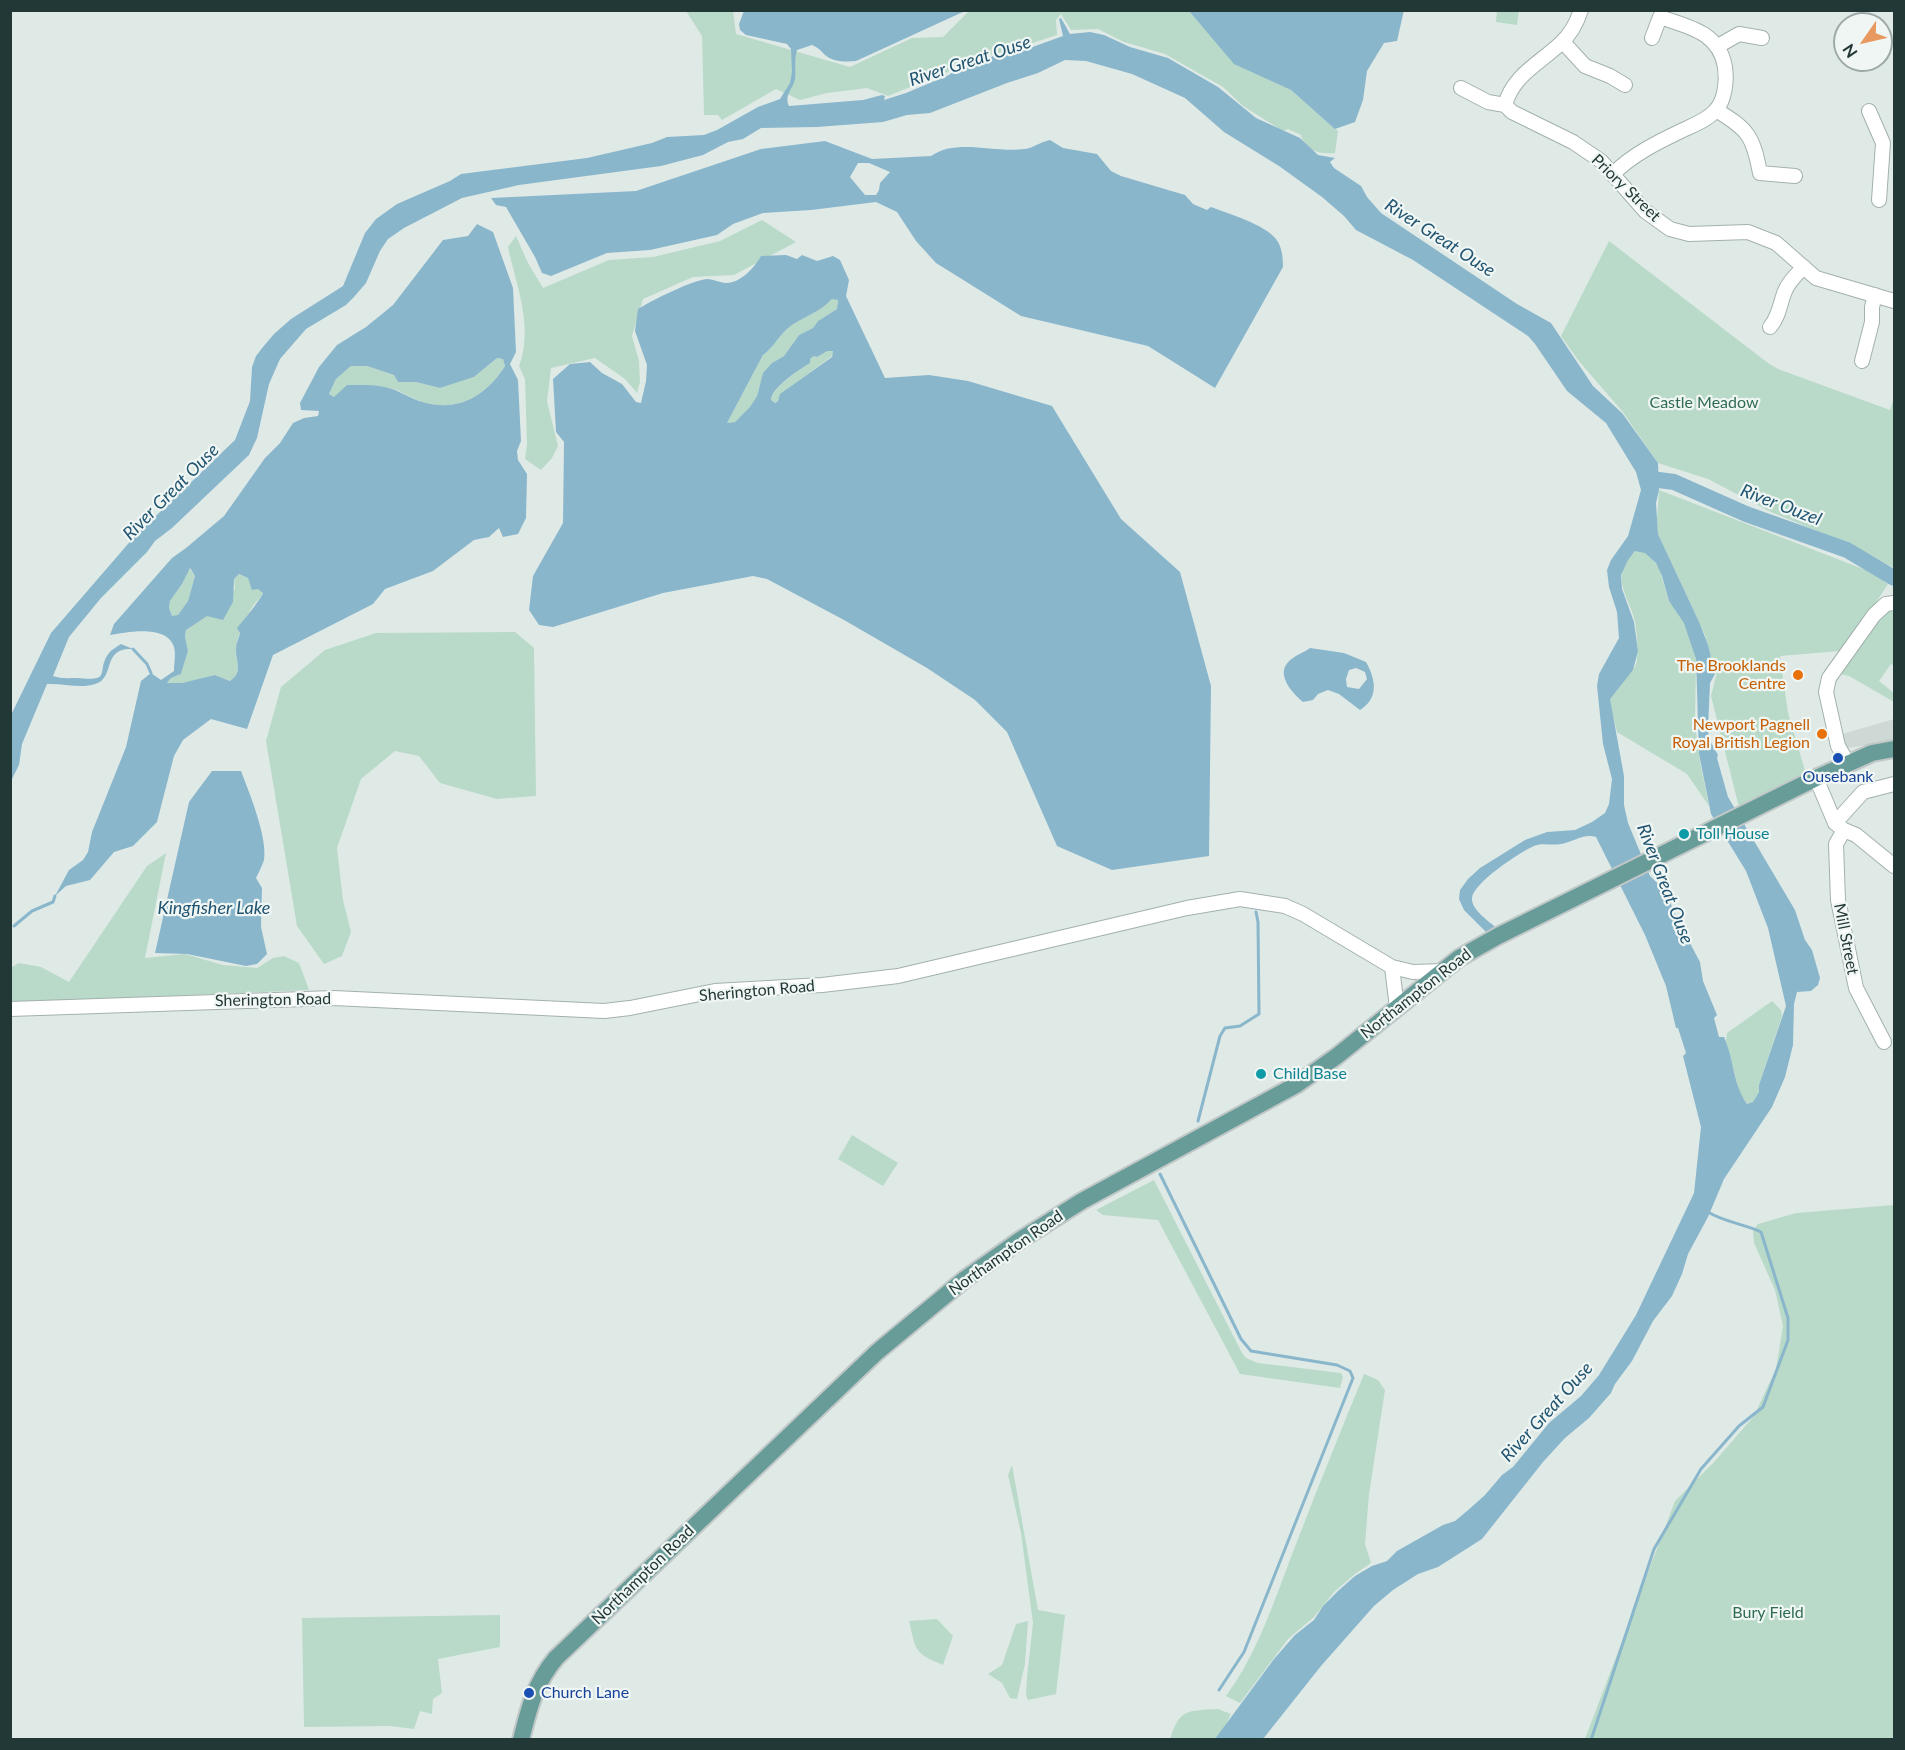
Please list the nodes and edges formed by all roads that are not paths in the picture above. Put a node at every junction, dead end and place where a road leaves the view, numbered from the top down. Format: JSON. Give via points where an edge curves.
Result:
{"nodes":[{"id":1,"x":1581,"y":10,"type":"edge"},
{"id":2,"x":1652,"y":38,"type":"dead end"},
{"id":3,"x":1762,"y":38,"type":"dead end"},
{"id":4,"x":1563,"y":42,"type":"junction"},
{"id":5,"x":1718,"y":46,"type":"junction"},
{"id":6,"x":1625,"y":85,"type":"dead end"},
{"id":7,"x":1461,"y":88,"type":"dead end"},
{"id":8,"x":1505,"y":105,"type":"junction"},
{"id":9,"x":1716,"y":110,"type":"junction"},
{"id":10,"x":1869,"y":111,"type":"dead end"},
{"id":11,"x":1613,"y":174,"type":"junction"},
{"id":12,"x":1795,"y":176,"type":"dead end"},
{"id":13,"x":1885,"y":193,"type":"edge"},
{"id":14,"x":1804,"y":267,"type":"junction"},
{"id":15,"x":1875,"y":295,"type":"junction"},
{"id":16,"x":1894,"y":301,"type":"edge"},
{"id":17,"x":1770,"y":327,"type":"dead end"},
{"id":18,"x":1862,"y":361,"type":"dead end"},
{"id":19,"x":1894,"y":603,"type":"edge"},
{"id":20,"x":1894,"y":749,"type":"edge"},
{"id":21,"x":1848,"y":764,"type":"junction"},
{"id":22,"x":1816,"y":778,"type":"junction"},
{"id":23,"x":1894,"y":784,"type":"edge"},
{"id":24,"x":1840,"y":827,"type":"junction"},
{"id":25,"x":1894,"y":866,"type":"edge"},
{"id":26,"x":1392,"y":967,"type":"junction"},
{"id":27,"x":1443,"y":971,"type":"junction"},
{"id":28,"x":1397,"y":1008,"type":"junction"},
{"id":29,"x":10,"y":1009,"type":"edge"},
{"id":30,"x":1884,"y":1042,"type":"dead end"},
{"id":31,"x":520,"y":1740,"type":"edge"}],
"edges":[{"from":1,"to":4,"type":"street"},
{"from":2,"to":5,"type":"street","via":[[1660,17],[1702,33]]},
{"from":3,"to":5,"type":"street","via":[[1739,34]]},
{"from":4,"to":6,"type":"street","via":[[1585,66]]},
{"from":4,"to":8,"type":"street","via":[[1520,76]]},
{"from":5,"to":9,"type":"street","via":[[1726,76]]},
{"from":7,"to":8,"type":"street","name":"Priory Street","via":[[1488,102]]},
{"from":8,"to":11,"type":"street","name":"Priory Street","via":[[1574,142]]},
{"from":9,"to":11,"type":"street","via":[[1625,161]]},
{"from":9,"to":12,"type":"street","via":[[1737,123],[1752,140],[1760,173]]},
{"from":10,"to":13,"type":"street","via":[[1883,143]]},
{"from":11,"to":14,"type":"street","name":"Priory Street","via":[[1645,211],[1670,229],[1689,234],[1748,232],[1776,243]]},
{"from":14,"to":15,"type":"street","name":"Priory Street","via":[[1816,278]]},
{"from":14,"to":17,"type":"street","via":[[1786,289]]},
{"from":15,"to":16,"type":"street","name":"Priory Street"},
{"from":15,"to":18,"type":"street"},
{"from":19,"to":21,"type":"street","via":[[1886,604],[1858,636],[1829,678],[1826,692],[1838,746]]},
{"from":20,"to":21,"type":"main road","name":"Northampton Road","via":[[1872,753]]},
{"from":21,"to":22,"type":"main road","name":"Northampton Road"},
{"from":22,"to":24,"type":"street"},
{"from":22,"to":27,"type":"main road","name":"Northampton Road","via":[[1498,936]]},
{"from":23,"to":24,"type":"street","via":[[1863,792]]},
{"from":24,"to":25,"type":"street"},
{"from":24,"to":30,"type":"street","name":"Mill Street","via":[[1836,844],[1838,900],[1856,988]]},
{"from":26,"to":27,"type":"street","name":"Sherington Road","via":[[1413,972]]},
{"from":26,"to":28,"type":"street"},
{"from":26,"to":29,"type":"street","name":"Sherington Road","via":[[1303,914],[1285,906],[1240,899],[898,976],[715,991],[604,1011],[334,998]]},
{"from":27,"to":28,"type":"main road","name":"Northampton Road"},
{"from":28,"to":31,"type":"main road","name":"Northampton Road","via":[[1296,1085],[1082,1201],[1020,1240],[912,1322],[556,1658],[537,1685]]}]}
